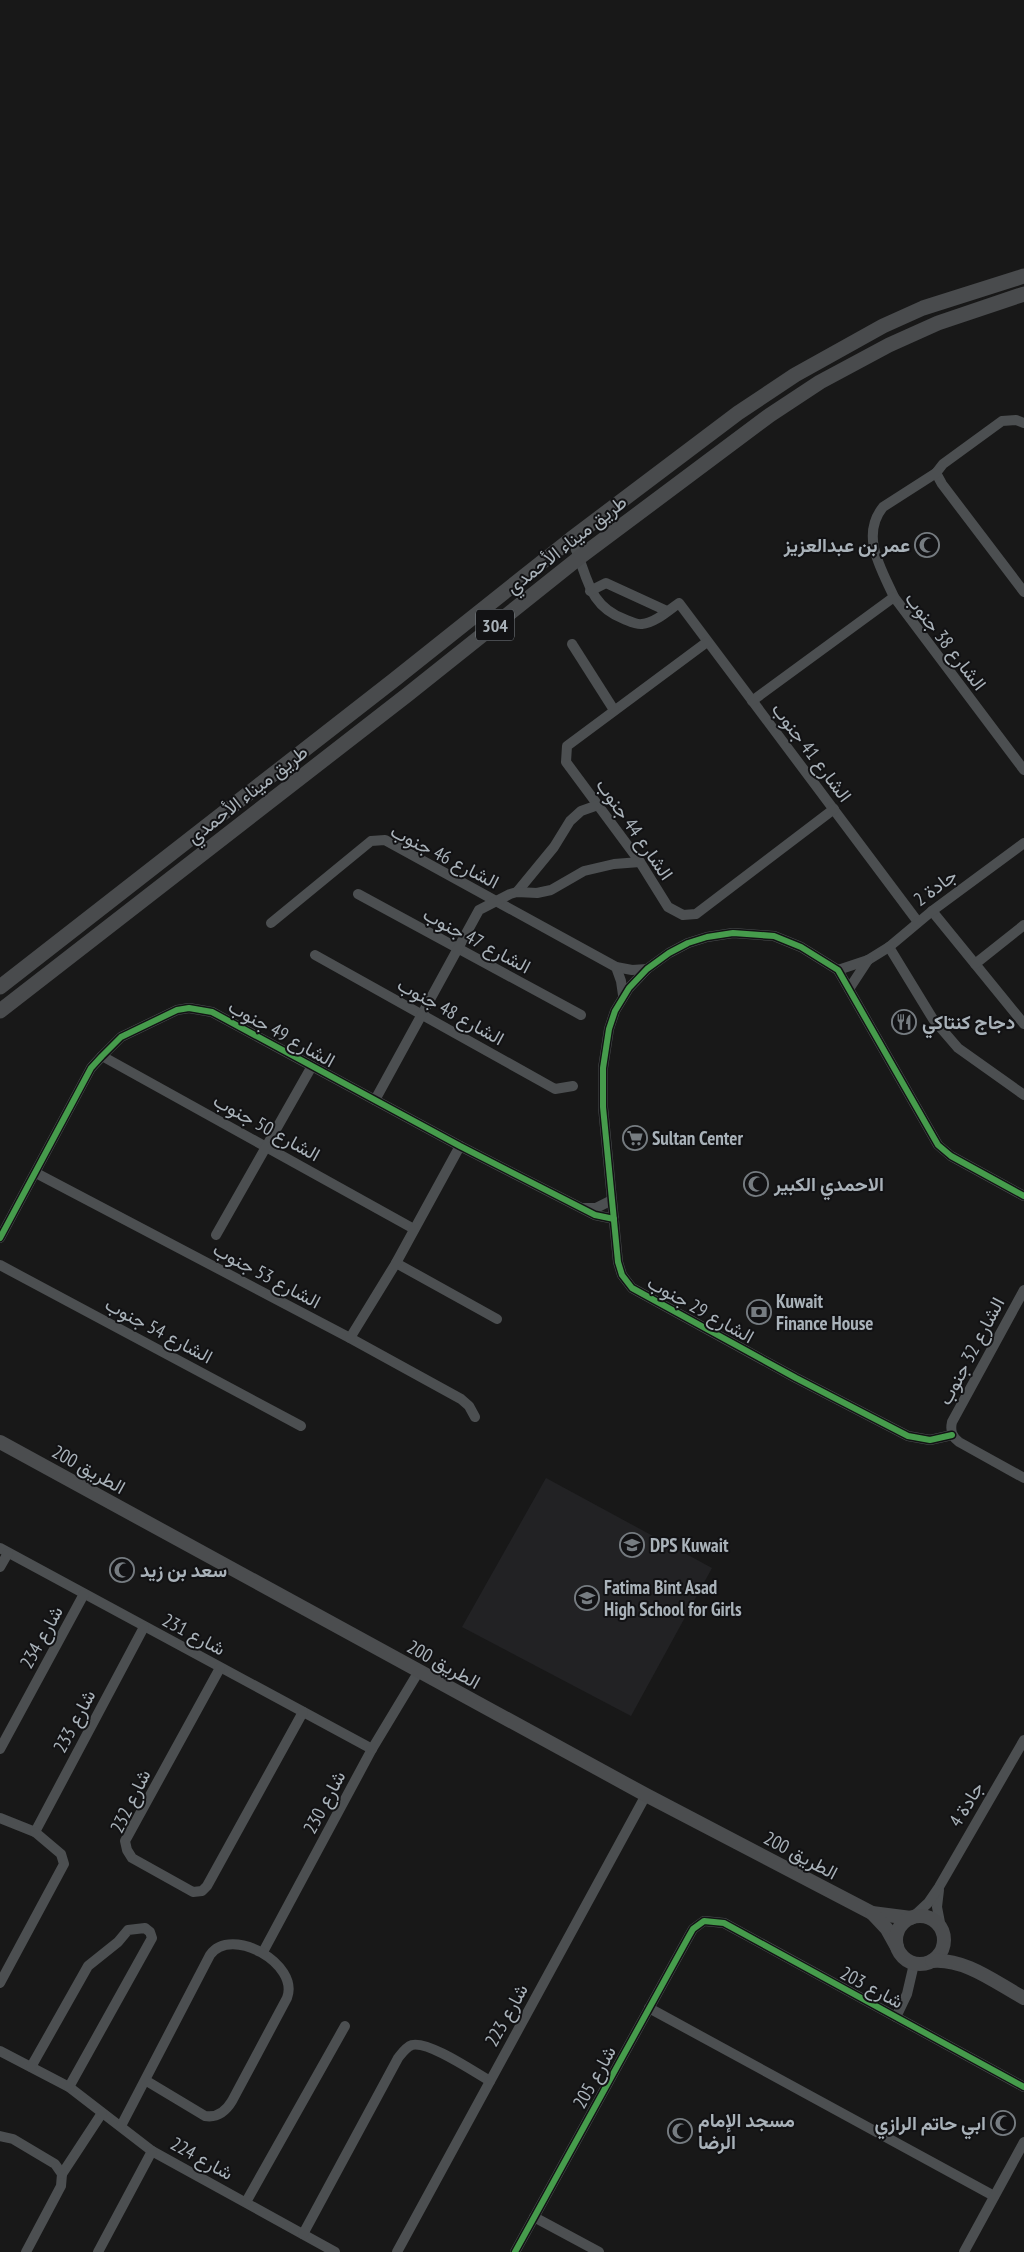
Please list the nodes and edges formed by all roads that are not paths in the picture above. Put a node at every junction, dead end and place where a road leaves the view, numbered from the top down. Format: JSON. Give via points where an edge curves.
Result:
{"nodes":[{"id":1,"x":1024,"y":276,"type":"edge"},
{"id":2,"x":1024,"y":294,"type":"edge"},
{"id":3,"x":1024,"y":424,"type":"edge"},
{"id":4,"x":936,"y":473,"type":"junction"},
{"id":5,"x":570,"y":539,"type":"junction"},
{"id":6,"x":580,"y":557,"type":"junction"},
{"id":7,"x":590,"y":591,"type":"junction"},
{"id":8,"x":1024,"y":592,"type":"edge"},
{"id":9,"x":894,"y":597,"type":"junction"},
{"id":10,"x":667,"y":611,"type":"junction"},
{"id":11,"x":707,"y":642,"type":"junction"},
{"id":12,"x":572,"y":644,"type":"dead end"},
{"id":13,"x":752,"y":701,"type":"junction"},
{"id":14,"x":614,"y":710,"type":"junction"},
{"id":15,"x":1024,"y":770,"type":"edge"},
{"id":16,"x":598,"y":805,"type":"junction"},
{"id":17,"x":834,"y":809,"type":"junction"},
{"id":18,"x":1024,"y":843,"type":"edge"},
{"id":19,"x":640,"y":862,"type":"junction"},
{"id":20,"x":517,"y":892,"type":"junction"},
{"id":21,"x":358,"y":894,"type":"dead end"},
{"id":22,"x":496,"y":901,"type":"junction"},
{"id":23,"x":932,"y":911,"type":"junction"},
{"id":24,"x":918,"y":922,"type":"junction"},
{"id":25,"x":271,"y":923,"type":"dead end"},
{"id":26,"x":1024,"y":925,"type":"edge"},
{"id":27,"x":889,"y":947,"type":"junction"},
{"id":28,"x":456,"y":949,"type":"junction"},
{"id":29,"x":315,"y":955,"type":"dead end"},
{"id":30,"x":868,"y":960,"type":"junction"},
{"id":31,"x":975,"y":964,"type":"junction"},
{"id":32,"x":616,"y":967,"type":"junction"},
{"id":33,"x":647,"y":969,"type":"junction"},
{"id":34,"x":838,"y":970,"type":"junction"},
{"id":35,"x":0,"y":987,"type":"edge"},
{"id":36,"x":849,"y":989,"type":"junction"},
{"id":37,"x":623,"y":995,"type":"junction"},
{"id":38,"x":0,"y":1011,"type":"edge"},
{"id":39,"x":421,"y":1014,"type":"junction"},
{"id":40,"x":581,"y":1014,"type":"dead end"},
{"id":41,"x":1024,"y":1024,"type":"edge"},
{"id":42,"x":102,"y":1056,"type":"junction"},
{"id":43,"x":312,"y":1066,"type":"junction"},
{"id":44,"x":572,"y":1086,"type":"dead end"},
{"id":45,"x":1024,"y":1095,"type":"edge"},
{"id":46,"x":375,"y":1100,"type":"junction"},
{"id":47,"x":266,"y":1146,"type":"junction"},
{"id":48,"x":460,"y":1146,"type":"junction"},
{"id":49,"x":36,"y":1173,"type":"junction"},
{"id":50,"x":1024,"y":1196,"type":"edge"},
{"id":51,"x":613,"y":1204,"type":"junction"},
{"id":52,"x":580,"y":1207,"type":"junction"},
{"id":53,"x":614,"y":1219,"type":"junction"},
{"id":54,"x":414,"y":1229,"type":"junction"},
{"id":55,"x":216,"y":1235,"type":"dead end"},
{"id":56,"x":0,"y":1238,"type":"edge"},
{"id":57,"x":396,"y":1263,"type":"junction"},
{"id":58,"x":0,"y":1265,"type":"edge"},
{"id":59,"x":1024,"y":1290,"type":"edge"},
{"id":60,"x":497,"y":1319,"type":"dead end"},
{"id":61,"x":350,"y":1338,"type":"junction"},
{"id":62,"x":475,"y":1417,"type":"dead end"},
{"id":63,"x":301,"y":1426,"type":"dead end"},
{"id":64,"x":952,"y":1435,"type":"junction"},
{"id":65,"x":0,"y":1442,"type":"edge"},
{"id":66,"x":1024,"y":1478,"type":"edge"},
{"id":67,"x":4,"y":1550,"type":"edge"},
{"id":68,"x":0,"y":1567,"type":"edge"},
{"id":69,"x":84,"y":1594,"type":"junction"},
{"id":70,"x":144,"y":1627,"type":"junction"},
{"id":71,"x":220,"y":1668,"type":"junction"},
{"id":72,"x":419,"y":1671,"type":"junction"},
{"id":73,"x":302,"y":1712,"type":"junction"},
{"id":74,"x":1024,"y":1740,"type":"edge"},
{"id":75,"x":0,"y":1749,"type":"edge"},
{"id":76,"x":372,"y":1749,"type":"junction"},
{"id":77,"x":646,"y":1795,"type":"junction"},
{"id":78,"x":0,"y":1818,"type":"edge"},
{"id":79,"x":35,"y":1832,"type":"junction"},
{"id":80,"x":939,"y":1887,"type":"junction"},
{"id":81,"x":872,"y":1913,"type":"junction"},
{"id":82,"x":912,"y":1917,"type":"junction"},
{"id":83,"x":704,"y":1921,"type":"joint"},
{"id":84,"x":943,"y":1933,"type":"junction"},
{"id":85,"x":897,"y":1948,"type":"junction"},
{"id":86,"x":263,"y":1952,"type":"junction"},
{"id":87,"x":932,"y":1961,"type":"junction"},
{"id":88,"x":914,"y":1964,"type":"junction"},
{"id":89,"x":965,"y":1966,"type":"junction"},
{"id":90,"x":0,"y":1983,"type":"edge"},
{"id":91,"x":1024,"y":1998,"type":"edge"},
{"id":92,"x":649,"y":2008,"type":"junction"},
{"id":93,"x":896,"y":2017,"type":"junction"},
{"id":94,"x":345,"y":2026,"type":"dead end"},
{"id":95,"x":0,"y":2051,"type":"edge"},
{"id":96,"x":31,"y":2067,"type":"junction"},
{"id":97,"x":144,"y":2080,"type":"junction"},
{"id":98,"x":490,"y":2081,"type":"junction"},
{"id":99,"x":69,"y":2087,"type":"junction"},
{"id":100,"x":1024,"y":2087,"type":"edge"},
{"id":101,"x":102,"y":2113,"type":"junction"},
{"id":102,"x":121,"y":2126,"type":"junction"},
{"id":103,"x":0,"y":2136,"type":"edge"},
{"id":104,"x":1024,"y":2142,"type":"edge"},
{"id":105,"x":152,"y":2151,"type":"junction"},
{"id":106,"x":62,"y":2174,"type":"junction"},
{"id":107,"x":994,"y":2196,"type":"junction"},
{"id":108,"x":246,"y":2202,"type":"junction"},
{"id":109,"x":534,"y":2217,"type":"junction"},
{"id":110,"x":303,"y":2234,"type":"junction"},
{"id":111,"x":26,"y":2252,"type":"edge"},
{"id":112,"x":98,"y":2252,"type":"edge"},
{"id":113,"x":336,"y":2252,"type":"edge"},
{"id":114,"x":397,"y":2252,"type":"edge"},
{"id":115,"x":515,"y":2252,"type":"edge"},
{"id":116,"x":599,"y":2252,"type":"edge"},
{"id":117,"x":964,"y":2252,"type":"edge"}],
"edges":[{"from":1,"to":5,"type":"main road","name":"طريق ميناء الأحمدي","number":"304","via":[[923,308],[838,350],[738,413]]},
{"from":2,"to":6,"type":"main road","name":"طريق ميناء الأحمدي","number":"304","via":[[938,323],[820,382],[770,415]]},
{"from":3,"to":4,"type":"street","via":[[1016,420],[1002,421],[943,464]]},
{"from":4,"to":8,"type":"street"},
{"from":4,"to":9,"type":"street","via":[[883,507],[874,522],[873,548]]},
{"from":5,"to":6,"type":"street"},
{"from":5,"to":35,"type":"main road","name":"طريق ميناء الأحمدي","number":"304"},
{"from":6,"to":7,"type":"street"},
{"from":6,"to":38,"type":"main road","name":"طريق ميناء الأحمدي","number":"304"},
{"from":7,"to":10,"type":"street","via":[[606,583]]},
{"from":7,"to":10,"type":"street","via":[[610,613],[640,625]]},
{"from":9,"to":13,"type":"street","name":"الشارع 38 جنوب"},
{"from":9,"to":15,"type":"street","name":"الشارع 38 جنوب"},
{"from":10,"to":11,"type":"street","name":"الشارع 41 جنوب","via":[[679,603]]},
{"from":11,"to":13,"type":"street","name":"الشارع 41 جنوب"},
{"from":11,"to":14,"type":"street","name":"الشارع 44 جنوب"},
{"from":12,"to":14,"type":"street"},
{"from":13,"to":17,"type":"street","name":"الشارع 41 جنوب"},
{"from":14,"to":16,"type":"street","name":"الشارع 44 جنوب","via":[[567,746],[565,754],[566,762]]},
{"from":16,"to":19,"type":"street","name":"الشارع 44 جنوب"},
{"from":16,"to":20,"type":"street","via":[[570,821],[554,847]]},
{"from":17,"to":19,"type":"street","name":"الشارع 44 جنوب","via":[[696,914],[683,915],[668,907]]},
{"from":17,"to":24,"type":"street","name":"الشارع 41 جنوب"},
{"from":18,"to":23,"type":"street","name":"جادة 2"},
{"from":19,"to":20,"type":"street","via":[[584,871],[551,890]]},
{"from":20,"to":22,"type":"street"},
{"from":21,"to":28,"type":"street","name":"الشارع 47 جنوب"},
{"from":22,"to":25,"type":"street","name":"الشارع 46 جنوب","via":[[385,840],[371,841]]},
{"from":22,"to":28,"type":"street","via":[[479,910]]},
{"from":22,"to":32,"type":"street","name":"الشارع 46 جنوب"},
{"from":23,"to":24,"type":"street","name":"جادة 2"},
{"from":23,"to":31,"type":"street"},
{"from":24,"to":27,"type":"street","name":"جادة 2"},
{"from":26,"to":31,"type":"street"},
{"from":27,"to":30,"type":"street","name":"جادة 2"},
{"from":27,"to":45,"type":"street","via":[[934,1019],[958,1048]]},
{"from":28,"to":39,"type":"street"},
{"from":28,"to":40,"type":"street","name":"الشارع 47 جنوب"},
{"from":29,"to":39,"type":"street","name":"الشارع 48 جنوب"},
{"from":30,"to":34,"type":"street","name":"جادة 2"},
{"from":30,"to":36,"type":"street","name":"جادة 2"},
{"from":31,"to":41,"type":"street"},
{"from":32,"to":33,"type":"street","name":"الشارع 46 جنوب"},
{"from":32,"to":37,"type":"street"},
{"from":33,"to":34,"type":"street","name":"الشارع 29 جنوب","via":[[688,943],[733,933],[774,936],[801,947]]},
{"from":33,"to":37,"type":"street","name":"الشارع 29 جنوب"},
{"from":34,"to":36,"type":"street","name":"الشارع 29 جنوب"},
{"from":36,"to":50,"type":"street","name":"الشارع 29 جنوب","via":[[938,1144],[951,1156]]},
{"from":37,"to":51,"type":"street","name":"الشارع 29 جنوب","via":[[608,1029],[603,1068],[603,1107]]},
{"from":39,"to":44,"type":"street","name":"الشارع 48 جنوب","via":[[555,1088]]},
{"from":39,"to":46,"type":"street"},
{"from":42,"to":43,"type":"street","name":"الشارع 49 جنوب","via":[[121,1037],[176,1010],[190,1008],[212,1012]]},
{"from":42,"to":47,"type":"street","name":"الشارع 50 جنوب"},
{"from":42,"to":49,"type":"street","name":"الشارع 49 جنوب","via":[[92,1068]]},
{"from":43,"to":46,"type":"street","name":"الشارع 49 جنوب"},
{"from":43,"to":47,"type":"street"},
{"from":46,"to":48,"type":"street","name":"الشارع 49 جنوب"},
{"from":47,"to":54,"type":"street","name":"الشارع 50 جنوب"},
{"from":47,"to":55,"type":"street"},
{"from":48,"to":52,"type":"street","name":"الشارع 49 جنوب"},
{"from":48,"to":54,"type":"street"},
{"from":49,"to":56,"type":"street","name":"الشارع 49 جنوب"},
{"from":49,"to":61,"type":"street","name":"الشارع 53 جنوب"},
{"from":51,"to":52,"type":"street"},
{"from":51,"to":53,"type":"street","name":"الشارع 29 جنوب"},
{"from":52,"to":53,"type":"street","name":"الشارع 49 جنوب","via":[[595,1216]]},
{"from":53,"to":64,"type":"street","name":"الشارع 29 جنوب","via":[[618,1262],[622,1275],[632,1288],[908,1436],[930,1440]]},
{"from":54,"to":57,"type":"street"},
{"from":57,"to":60,"type":"street"},
{"from":57,"to":61,"type":"street"},
{"from":58,"to":63,"type":"street","name":"الشارع 54 جنوب"},
{"from":59,"to":64,"type":"street","name":"الشارع 32 جنوب","via":[[952,1422]]},
{"from":61,"to":62,"type":"street","name":"الشارع 53 جنوب","via":[[461,1399]]},
{"from":64,"to":66,"type":"street","name":"الشارع 32 جنوب"},
{"from":65,"to":72,"type":"main road","name":"الطريق 200"},
{"from":67,"to":68,"type":"street"},
{"from":67,"to":69,"type":"street","name":"شارع 231"},
{"from":69,"to":70,"type":"street","name":"شارع 231"},
{"from":69,"to":75,"type":"street","name":"شارع 234"},
{"from":70,"to":71,"type":"street","name":"شارع 231"},
{"from":70,"to":79,"type":"street","name":"شارع 233"},
{"from":71,"to":73,"type":"street","name":"شارع 231"},
{"from":71,"to":73,"type":"street","name":"شارع 232","via":[[125,1841],[132,1858],[193,1892],[202,1891],[207,1886]]},
{"from":72,"to":76,"type":"street","name":"شارع 230"},
{"from":72,"to":77,"type":"main road","name":"الطريق 200"},
{"from":73,"to":76,"type":"street","name":"شارع 231"},
{"from":74,"to":80,"type":"street","name":"جادة 4"},
{"from":76,"to":86,"type":"street","name":"شارع 230"},
{"from":77,"to":81,"type":"main road","name":"الطريق 200"},
{"from":77,"to":98,"type":"street","name":"شارع 223"},
{"from":78,"to":79,"type":"street"},
{"from":79,"to":90,"type":"street","via":[[61,1854],[64,1864]]},
{"from":80,"to":82,"type":"street","name":"جادة 4","via":[[928,1903]]},
{"from":80,"to":84,"type":"street","name":"جادة 4","via":[[938,1907]]},
{"from":81,"to":82,"type":"main road","name":"الطريق 200"},
{"from":81,"to":85,"type":"main road","name":"الطريق 200","via":[[887,1929]]},
{"from":82,"to":84,"type":"main road","via":[[929,1917]]},
{"from":82,"to":85,"type":"main road","via":[[899,1928]]},
{"from":83,"to":92,"type":"street","name":"شارع 205","via":[[688,1936]]},
{"from":83,"to":93,"type":"street","name":"شارع 203","via":[[724,1924]]},
{"from":84,"to":87,"type":"main road","via":[[943,1949]]},
{"from":84,"to":89,"type":"main road"},
{"from":85,"to":88,"type":"main road"},
{"from":86,"to":97,"type":"street","via":[[229,1944],[214,1950]]},
{"from":86,"to":97,"type":"street","via":[[286,1975],[289,1994],[226,2109],[213,2117],[206,2116]]},
{"from":87,"to":88,"type":"main road"},
{"from":87,"to":89,"type":"main road","via":[[949,1961]]},
{"from":88,"to":93,"type":"street","via":[[907,1994]]},
{"from":89,"to":91,"type":"main road"},
{"from":92,"to":107,"type":"street"},
{"from":92,"to":109,"type":"street","name":"شارع 205"},
{"from":93,"to":100,"type":"street","name":"شارع 203"},
{"from":94,"to":108,"type":"street"},
{"from":95,"to":96,"type":"street"},
{"from":96,"to":99,"type":"street"},
{"from":96,"to":99,"type":"street","via":[[88,1966],[128,1930],[146,1928],[152,1938]]},
{"from":97,"to":102,"type":"street"},
{"from":98,"to":110,"type":"street","via":[[428,2047],[416,2045],[406,2048]]},
{"from":98,"to":114,"type":"street","name":"شارع 223"},
{"from":99,"to":101,"type":"street"},
{"from":101,"to":102,"type":"street"},
{"from":101,"to":106,"type":"street"},
{"from":102,"to":105,"type":"street"},
{"from":103,"to":106,"type":"street","via":[[13,2139],[55,2164]]},
{"from":104,"to":107,"type":"street"},
{"from":105,"to":108,"type":"street","name":"شارع 224"},
{"from":105,"to":112,"type":"street","name":"شارع 224"},
{"from":106,"to":111,"type":"street","via":[[60,2186]]},
{"from":107,"to":117,"type":"street"},
{"from":108,"to":110,"type":"street","name":"شارع 224"},
{"from":109,"to":115,"type":"street","name":"شارع 205"},
{"from":109,"to":116,"type":"street"},
{"from":110,"to":113,"type":"street","name":"شارع 224"}]}
